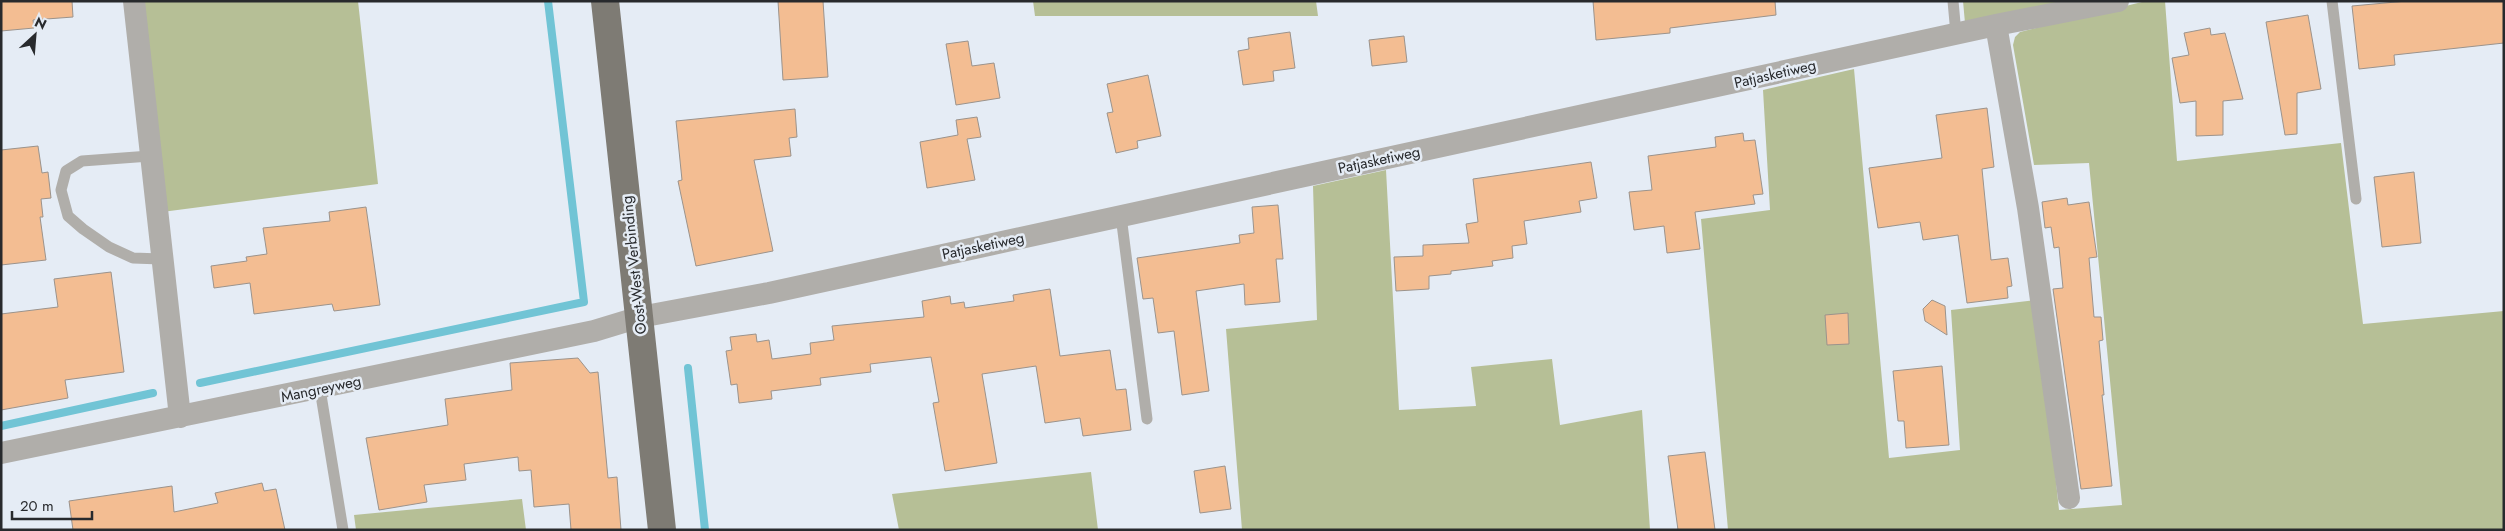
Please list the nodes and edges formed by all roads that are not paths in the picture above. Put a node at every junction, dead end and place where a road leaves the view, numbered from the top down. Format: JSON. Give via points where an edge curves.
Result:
{"nodes":[{"id":1,"x":134,"y":1,"type":"edge"},
{"id":2,"x":605,"y":1,"type":"edge"},
{"id":3,"x":1953,"y":1,"type":"edge"},
{"id":4,"x":2118,"y":1,"type":"edge"},
{"id":5,"x":2332,"y":1,"type":"edge"},
{"id":6,"x":1996,"y":25,"type":"junction"},
{"id":7,"x":1956,"y":34,"type":"junction"},
{"id":8,"x":150,"y":156,"type":"junction"},
{"id":9,"x":2356,"y":199,"type":"dead end"},
{"id":10,"x":1122,"y":216,"type":"junction"},
{"id":11,"x":161,"y":259,"type":"junction"},
{"id":12,"x":640,"y":317,"type":"junction"},
{"id":13,"x":320,"y":389,"type":"junction"},
{"id":14,"x":180,"y":417,"type":"junction"},
{"id":15,"x":1147,"y":420,"type":"dead end"},
{"id":16,"x":1,"y":453,"type":"edge"},
{"id":17,"x":2069,"y":498,"type":"dead end"},
{"id":18,"x":343,"y":530,"type":"edge"},
{"id":19,"x":662,"y":530,"type":"edge"}],
"edges":[{"from":1,"to":8,"type":"street"},
{"from":2,"to":12,"type":"main road","name":"Oost-West Verbinding"},
{"from":3,"to":7,"type":"lane"},
{"from":4,"to":6,"type":"street","name":"Patjasketiweg"},
{"from":5,"to":9,"type":"lane"},
{"from":6,"to":7,"type":"street","name":"Patjasketiweg"},
{"from":6,"to":17,"type":"street","via":[[2028,208]]},
{"from":7,"to":10,"type":"street","name":"Patjasketiweg"},
{"from":8,"to":11,"type":"street"},
{"from":8,"to":11,"type":"lane","via":[[82,161],[66,171],[61,190],[68,216],[109,247],[133,258]]},
{"from":10,"to":12,"type":"street","name":"Patjasketiweg","via":[[769,293]]},
{"from":10,"to":15,"type":"lane"},
{"from":11,"to":14,"type":"street"},
{"from":12,"to":13,"type":"street","name":"Mangreyweg","via":[[594,331]]},
{"from":12,"to":19,"type":"main road","name":"Oost-West Verbinding"},
{"from":13,"to":14,"type":"street","name":"Mangreyweg"},
{"from":13,"to":18,"type":"lane"},
{"from":14,"to":16,"type":"street","name":"Mangreyweg"}]}
